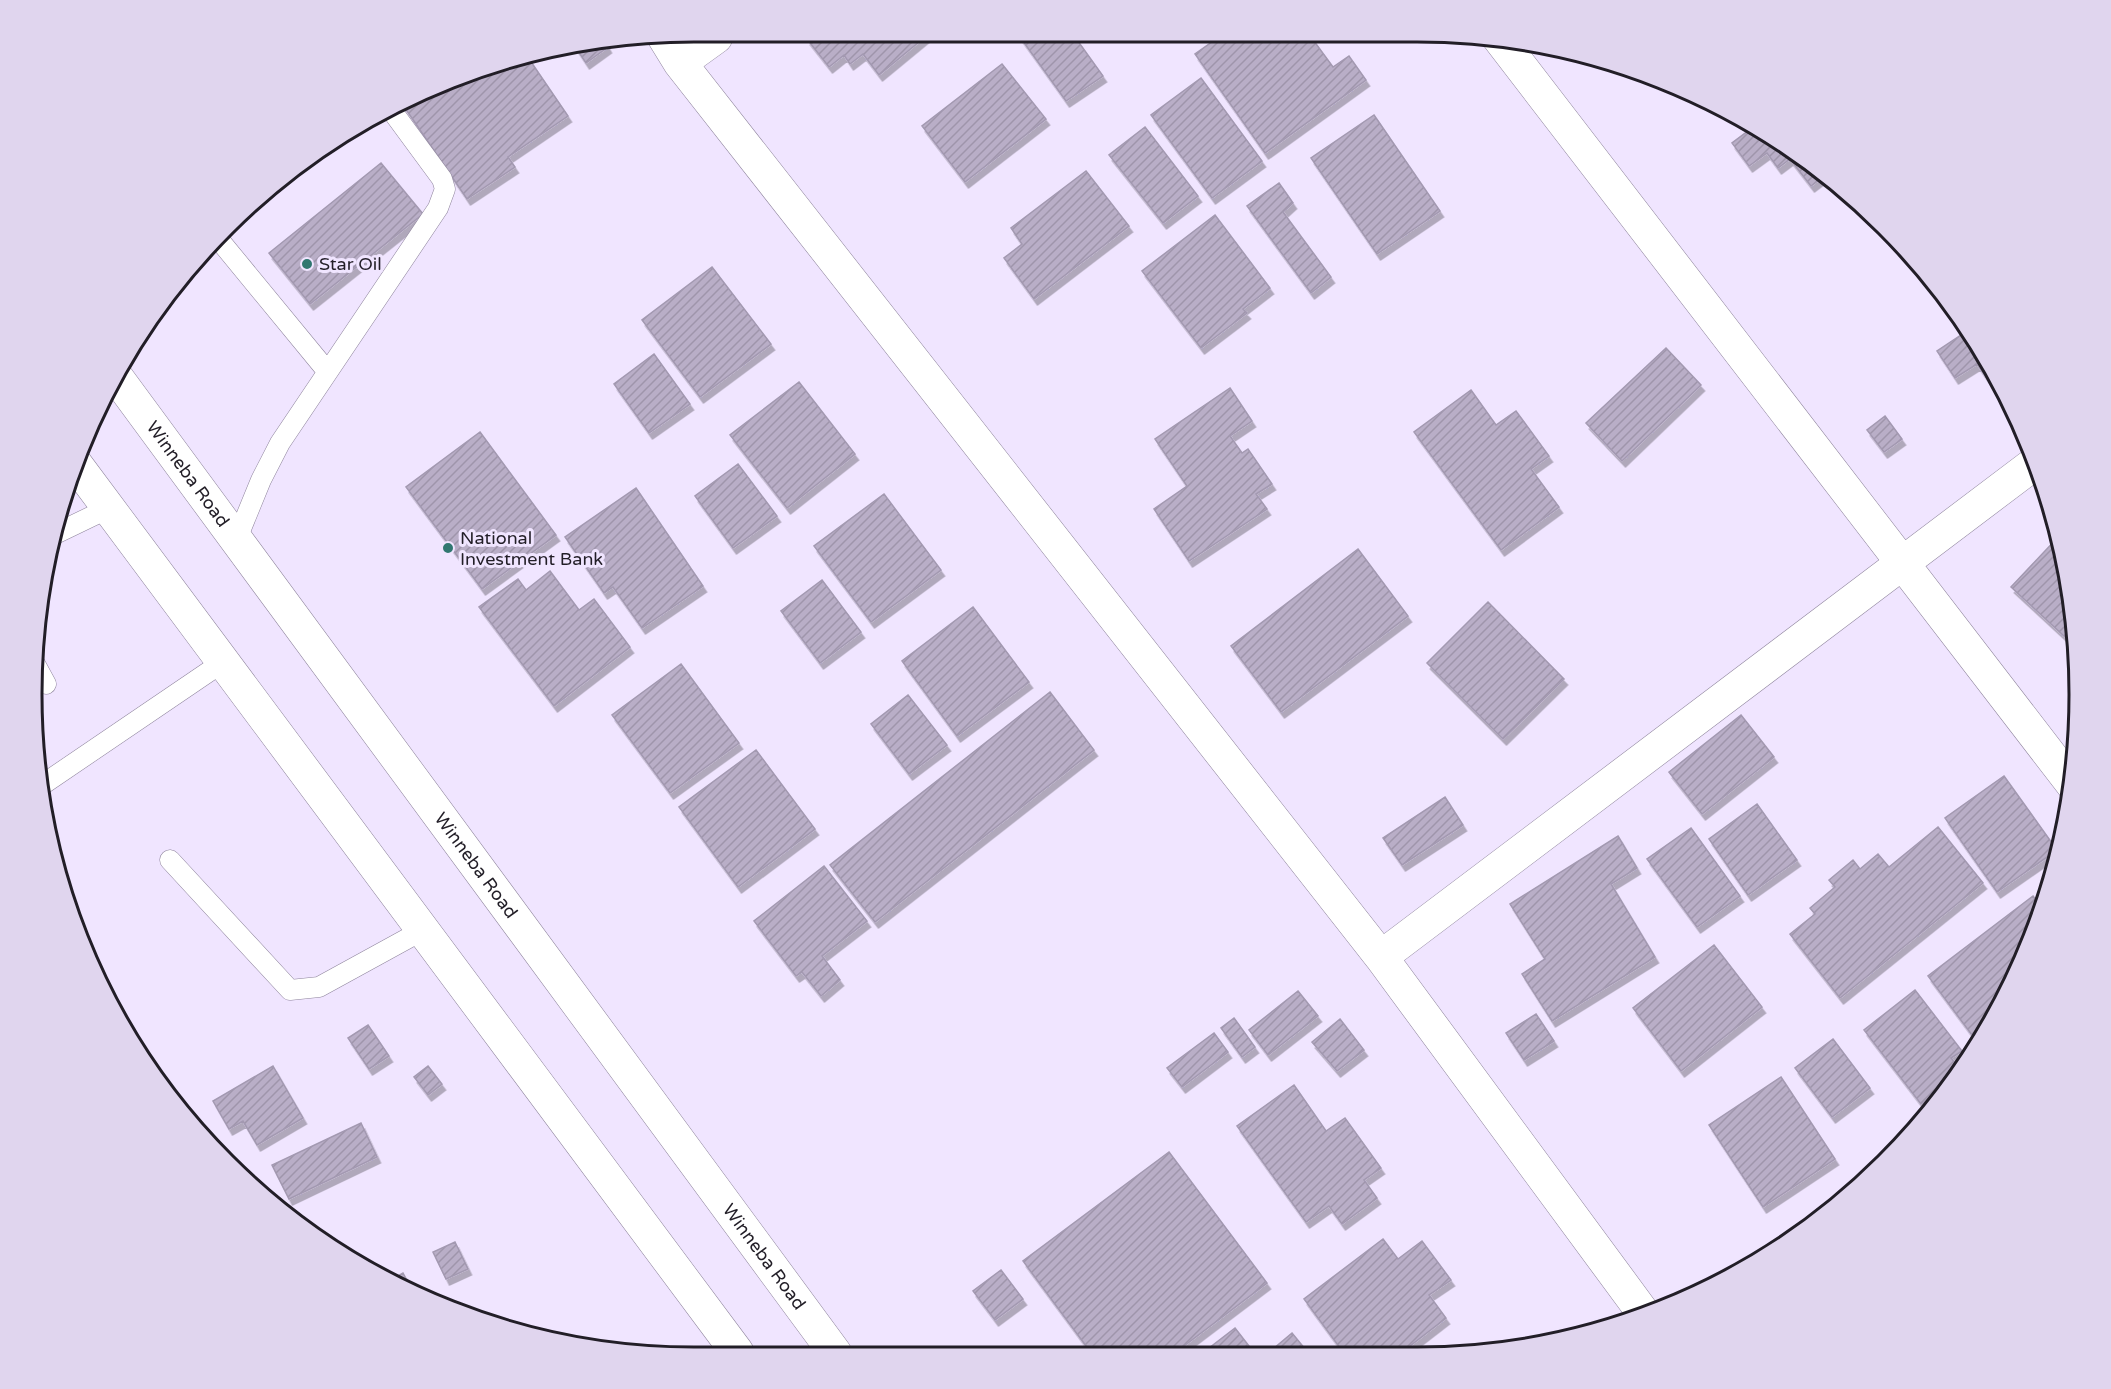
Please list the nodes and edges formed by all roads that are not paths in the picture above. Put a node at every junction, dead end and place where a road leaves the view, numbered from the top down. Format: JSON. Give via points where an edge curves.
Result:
{"nodes":[{"id":1,"x":699,"y":42,"type":"edge"},
{"id":2,"x":1507,"y":49,"type":"edge"},
{"id":3,"x":672,"y":50,"type":"edge"},
{"id":4,"x":395,"y":115,"type":"edge"},
{"id":5,"x":223,"y":244,"type":"edge"},
{"id":6,"x":327,"y":371,"type":"junction"},
{"id":7,"x":121,"y":383,"type":"edge"},
{"id":8,"x":2028,"y":468,"type":"edge"},
{"id":9,"x":82,"y":472,"type":"edge"},
{"id":10,"x":109,"y":508,"type":"junction"},
{"id":11,"x":63,"y":530,"type":"edge"},
{"id":12,"x":236,"y":541,"type":"junction"},
{"id":13,"x":1905,"y":563,"type":"junction"},
{"id":14,"x":223,"y":662,"type":"junction"},
{"id":15,"x":42,"y":677,"type":"edge"},
{"id":16,"x":46,"y":684,"type":"dead end"},
{"id":17,"x":2064,"y":773,"type":"edge"},
{"id":18,"x":48,"y":780,"type":"edge"},
{"id":19,"x":170,"y":860,"type":"dead end"},
{"id":20,"x":423,"y":930,"type":"junction"},
{"id":21,"x":1381,"y":957,"type":"junction"},
{"id":22,"x":1639,"y":1307,"type":"edge"},
{"id":23,"x":733,"y":1347,"type":"edge"},
{"id":24,"x":831,"y":1347,"type":"edge"}],
"edges":[{"from":1,"to":3,"type":"main road"},
{"from":2,"to":13,"type":"main road"},
{"from":3,"to":21,"type":"main road"},
{"from":4,"to":6,"type":"lane","via":[[426,155],[445,189],[438,208]]},
{"from":5,"to":6,"type":"lane"},
{"from":6,"to":12,"type":"lane","via":[[280,443]]},
{"from":7,"to":12,"type":"main road","name":"Winneba Road"},
{"from":8,"to":13,"type":"main road"},
{"from":9,"to":10,"type":"main road"},
{"from":10,"to":11,"type":"lane"},
{"from":10,"to":14,"type":"main road"},
{"from":12,"to":24,"type":"main road","name":"Winneba Road"},
{"from":13,"to":17,"type":"main road"},
{"from":13,"to":21,"type":"main road"},
{"from":14,"to":18,"type":"lane"},
{"from":14,"to":20,"type":"main road"},
{"from":15,"to":16,"type":"lane"},
{"from":19,"to":20,"type":"lane","via":[[290,990],[319,987]]},
{"from":20,"to":23,"type":"main road"},
{"from":21,"to":22,"type":"main road"}]}
